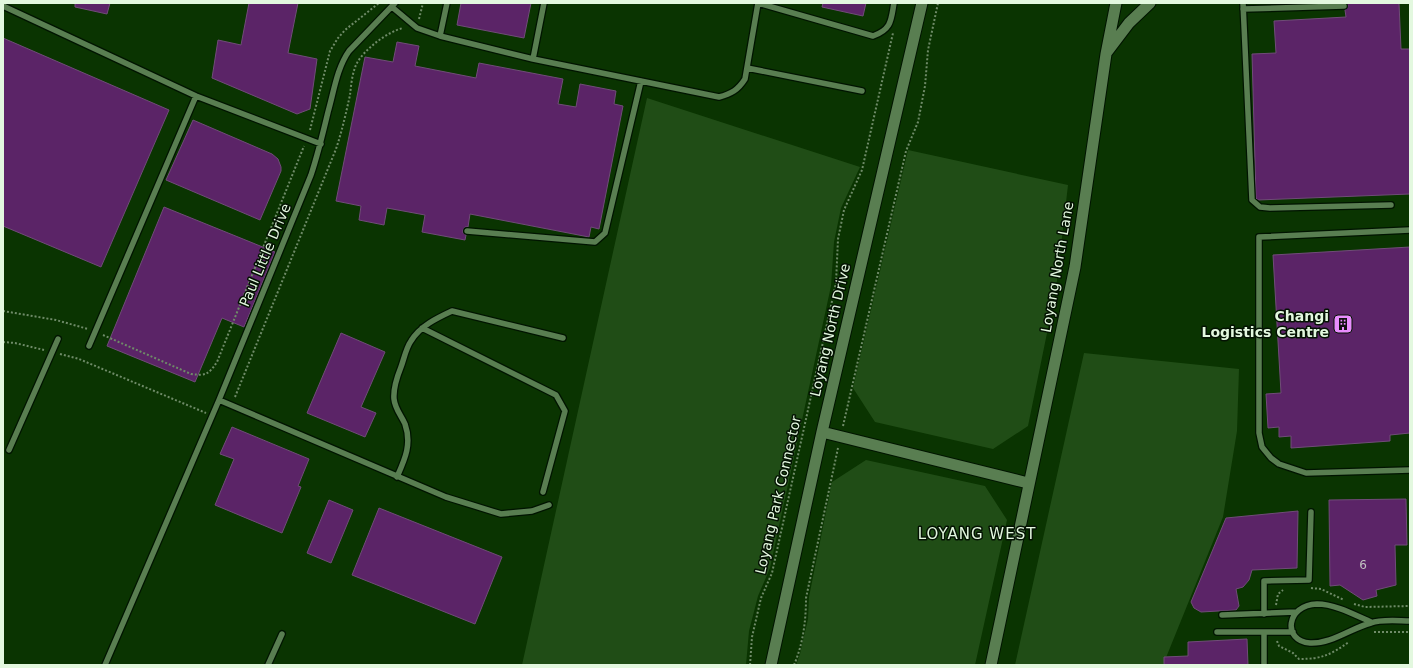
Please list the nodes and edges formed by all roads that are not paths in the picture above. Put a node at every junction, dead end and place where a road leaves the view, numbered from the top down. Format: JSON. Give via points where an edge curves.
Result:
{"nodes":[{"id":1,"x":447,"y":3,"type":"edge"},
{"id":2,"x":544,"y":3,"type":"edge"},
{"id":3,"x":758,"y":3,"type":"edge"},
{"id":4,"x":894,"y":3,"type":"edge"},
{"id":5,"x":922,"y":3,"type":"edge"},
{"id":6,"x":1116,"y":3,"type":"edge"},
{"id":7,"x":1150,"y":3,"type":"edge"},
{"id":8,"x":394,"y":5,"type":"edge"},
{"id":9,"x":3,"y":6,"type":"edge"},
{"id":10,"x":1243,"y":6,"type":"edge"},
{"id":11,"x":1344,"y":6,"type":"dead end"},
{"id":12,"x":440,"y":36,"type":"junction"},
{"id":13,"x":1106,"y":54,"type":"junction"},
{"id":14,"x":533,"y":59,"type":"junction"},
{"id":15,"x":747,"y":68,"type":"junction"},
{"id":16,"x":641,"y":81,"type":"junction"},
{"id":17,"x":862,"y":91,"type":"dead end"},
{"id":18,"x":196,"y":96,"type":"junction"},
{"id":19,"x":321,"y":144,"type":"junction"},
{"id":20,"x":1391,"y":205,"type":"dead end"},
{"id":21,"x":1410,"y":230,"type":"edge"},
{"id":22,"x":467,"y":231,"type":"dead end"},
{"id":23,"x":422,"y":328,"type":"junction"},
{"id":24,"x":563,"y":338,"type":"dead end"},
{"id":25,"x":58,"y":339,"type":"dead end"},
{"id":26,"x":89,"y":346,"type":"dead end"},
{"id":27,"x":219,"y":400,"type":"junction"},
{"id":28,"x":822,"y":432,"type":"junction"},
{"id":29,"x":9,"y":450,"type":"dead end"},
{"id":30,"x":1410,"y":470,"type":"edge"},
{"id":31,"x":398,"y":477,"type":"junction"},
{"id":32,"x":1028,"y":483,"type":"junction"},
{"id":33,"x":543,"y":492,"type":"dead end"},
{"id":34,"x":549,"y":505,"type":"dead end"},
{"id":35,"x":1311,"y":512,"type":"dead end"},
{"id":36,"x":1296,"y":612,"type":"junction"},
{"id":37,"x":1264,"y":614,"type":"junction"},
{"id":38,"x":1222,"y":615,"type":"dead end"},
{"id":39,"x":1410,"y":621,"type":"edge"},
{"id":40,"x":1371,"y":622,"type":"junction"},
{"id":41,"x":1217,"y":632,"type":"dead end"},
{"id":42,"x":1264,"y":632,"type":"junction"},
{"id":43,"x":1293,"y":632,"type":"junction"},
{"id":44,"x":282,"y":634,"type":"dead end"},
{"id":45,"x":105,"y":665,"type":"edge"},
{"id":46,"x":268,"y":665,"type":"edge"},
{"id":47,"x":771,"y":665,"type":"edge"},
{"id":48,"x":991,"y":665,"type":"edge"},
{"id":49,"x":1264,"y":665,"type":"edge"}],
"edges":[{"from":1,"to":12,"type":"lane"},
{"from":2,"to":14,"type":"lane"},
{"from":3,"to":4,"type":"lane","via":[[873,36],[886,29],[891,22]]},
{"from":3,"to":15,"type":"lane"},
{"from":5,"to":28,"type":"street","name":"Loyang North Drive"},
{"from":6,"to":13,"type":"street","name":"Loyang North Lane"},
{"from":7,"to":13,"type":"street","name":"Loyang North Lane","via":[[1129,23]]},
{"from":8,"to":12,"type":"lane","via":[[416,27]]},
{"from":8,"to":19,"type":"lane","name":"Paul Little Drive","via":[[343,59]]},
{"from":9,"to":18,"type":"lane"},
{"from":10,"to":11,"type":"lane"},
{"from":10,"to":20,"type":"lane","via":[[1252,200],[1260,207],[1270,208]]},
{"from":12,"to":14,"type":"lane"},
{"from":13,"to":32,"type":"street","name":"Loyang North Lane","via":[[1075,267]]},
{"from":14,"to":16,"type":"lane"},
{"from":15,"to":16,"type":"lane","via":[[741,86],[719,97]]},
{"from":15,"to":17,"type":"lane"},
{"from":16,"to":22,"type":"lane","via":[[605,233],[596,242]]},
{"from":18,"to":19,"type":"lane"},
{"from":18,"to":26,"type":"lane"},
{"from":19,"to":27,"type":"lane","name":"Paul Little Drive","via":[[292,224]]},
{"from":21,"to":30,"type":"lane","via":[[1259,238],[1259,433],[1262,447],[1279,464],[1306,473]]},
{"from":23,"to":24,"type":"lane","via":[[452,311]]},
{"from":23,"to":31,"type":"lane","via":[[411,341],[394,389],[396,410],[404,424],[408,440],[407,457]]},
{"from":23,"to":33,"type":"lane","via":[[556,395],[566,411]]},
{"from":25,"to":29,"type":"lane"},
{"from":27,"to":31,"type":"lane"},
{"from":27,"to":45,"type":"lane","name":"Paul Little Drive"},
{"from":28,"to":32,"type":"street"},
{"from":28,"to":47,"type":"street","name":"Loyang North Drive"},
{"from":31,"to":34,"type":"lane","via":[[446,497],[500,514],[532,511]]},
{"from":32,"to":48,"type":"street","name":"Loyang North Lane"},
{"from":35,"to":37,"type":"lane","via":[[1309,580],[1264,581]]},
{"from":36,"to":37,"type":"lane"},
{"from":36,"to":40,"type":"lane","via":[[1301,607],[1318,604]]},
{"from":36,"to":43,"type":"lane","via":[[1290,625]]},
{"from":37,"to":38,"type":"lane"},
{"from":39,"to":40,"type":"lane"},
{"from":40,"to":43,"type":"lane","via":[[1320,642],[1300,641]]},
{"from":41,"to":42,"type":"lane"},
{"from":42,"to":43,"type":"lane"},
{"from":42,"to":49,"type":"lane"},
{"from":44,"to":46,"type":"lane"}]}
